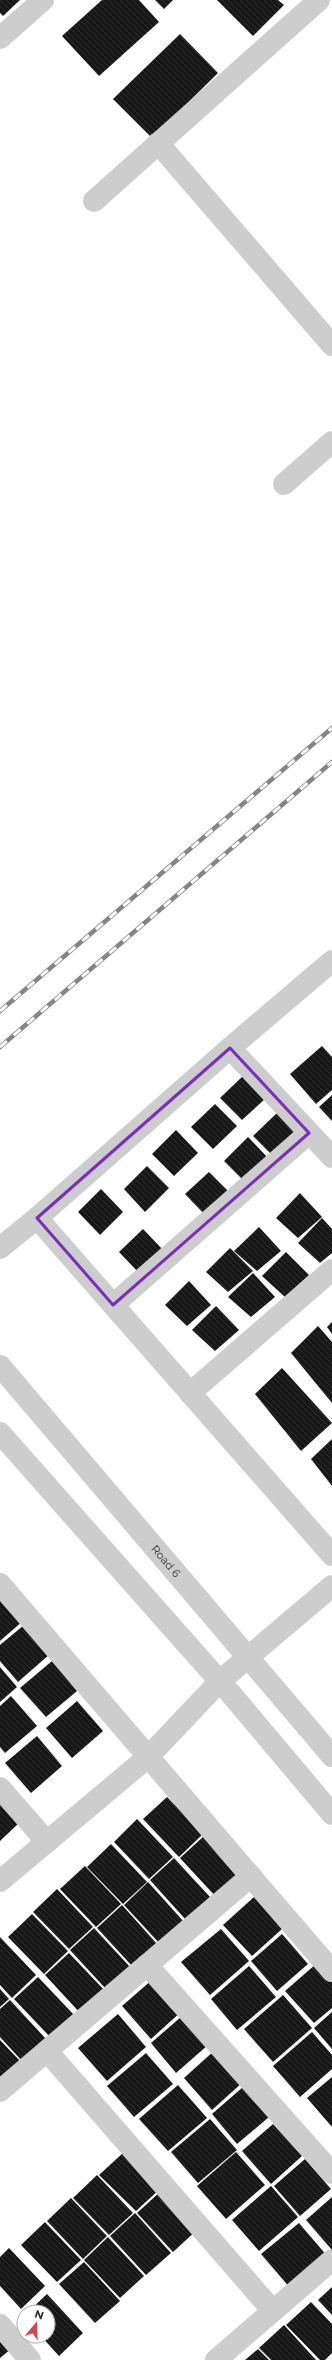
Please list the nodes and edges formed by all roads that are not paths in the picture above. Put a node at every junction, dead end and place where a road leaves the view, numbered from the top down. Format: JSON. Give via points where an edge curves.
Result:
{"nodes":[{"id":1,"x":44,"y":0,"type":"edge"},
{"id":2,"x":319,"y":0,"type":"edge"},
{"id":3,"x":0,"y":38,"type":"edge"},
{"id":4,"x":158,"y":143,"type":"junction"},
{"id":5,"x":94,"y":201,"type":"dead end"},
{"id":6,"x":332,"y":345,"type":"edge"},
{"id":7,"x":332,"y":442,"type":"edge"},
{"id":8,"x":284,"y":484,"type":"dead end"},
{"id":9,"x":330,"y":967,"type":"edge"},
{"id":10,"x":230,"y":1048,"type":"junction"},
{"id":11,"x":309,"y":1133,"type":"junction"},
{"id":12,"x":332,"y":1157,"type":"edge"},
{"id":13,"x":37,"y":1218,"type":"junction"},
{"id":14,"x":0,"y":1248,"type":"edge"},
{"id":15,"x":332,"y":1270,"type":"edge"},
{"id":16,"x":113,"y":1305,"type":"junction"},
{"id":17,"x":0,"y":1366,"type":"edge"},
{"id":18,"x":190,"y":1393,"type":"junction"},
{"id":19,"x":0,"y":1433,"type":"edge"},
{"id":20,"x":332,"y":1555,"type":"edge"},
{"id":21,"x":0,"y":1584,"type":"edge"},
{"id":22,"x":332,"y":1586,"type":"edge"},
{"id":23,"x":248,"y":1656,"type":"junction"},
{"id":24,"x":220,"y":1681,"type":"junction"},
{"id":25,"x":332,"y":1756,"type":"edge"},
{"id":26,"x":148,"y":1757,"type":"junction"},
{"id":27,"x":0,"y":1788,"type":"edge"},
{"id":28,"x":332,"y":1814,"type":"edge"},
{"id":29,"x":47,"y":1842,"type":"junction"},
{"id":30,"x":251,"y":1876,"type":"junction"},
{"id":31,"x":0,"y":1881,"type":"edge"},
{"id":32,"x":147,"y":1965,"type":"junction"},
{"id":33,"x":332,"y":1971,"type":"edge"},
{"id":34,"x":47,"y":2050,"type":"junction"},
{"id":35,"x":0,"y":2091,"type":"edge"},
{"id":36,"x":332,"y":2173,"type":"edge"},
{"id":37,"x":332,"y":2260,"type":"edge"},
{"id":38,"x":273,"y":2311,"type":"junction"},
{"id":39,"x":0,"y":2326,"type":"edge"},
{"id":40,"x":30,"y":2360,"type":"edge"},
{"id":41,"x":216,"y":2360,"type":"edge"}],
"edges":[{"from":1,"to":3,"type":"street"},
{"from":2,"to":4,"type":"street"},
{"from":4,"to":5,"type":"street"},
{"from":4,"to":6,"type":"street"},
{"from":7,"to":8,"type":"street"},
{"from":9,"to":10,"type":"street"},
{"from":10,"to":11,"type":"street"},
{"from":10,"to":13,"type":"street"},
{"from":11,"to":12,"type":"street"},
{"from":11,"to":16,"type":"street"},
{"from":13,"to":14,"type":"street"},
{"from":13,"to":16,"type":"street"},
{"from":15,"to":18,"type":"street"},
{"from":16,"to":18,"type":"street"},
{"from":17,"to":23,"type":"street","name":"Road 6"},
{"from":18,"to":20,"type":"street"},
{"from":19,"to":24,"type":"street"},
{"from":21,"to":26,"type":"street"},
{"from":22,"to":23,"type":"street"},
{"from":23,"to":24,"type":"street"},
{"from":23,"to":25,"type":"street","name":"Road 6"},
{"from":24,"to":26,"type":"street"},
{"from":24,"to":28,"type":"street"},
{"from":26,"to":29,"type":"street"},
{"from":26,"to":30,"type":"street"},
{"from":27,"to":29,"type":"street"},
{"from":29,"to":31,"type":"street"},
{"from":30,"to":32,"type":"street"},
{"from":30,"to":33,"type":"street"},
{"from":32,"to":34,"type":"street"},
{"from":32,"to":36,"type":"street"},
{"from":34,"to":35,"type":"street"},
{"from":34,"to":38,"type":"street"},
{"from":37,"to":38,"type":"street"},
{"from":38,"to":41,"type":"street"},
{"from":39,"to":40,"type":"street"}]}
